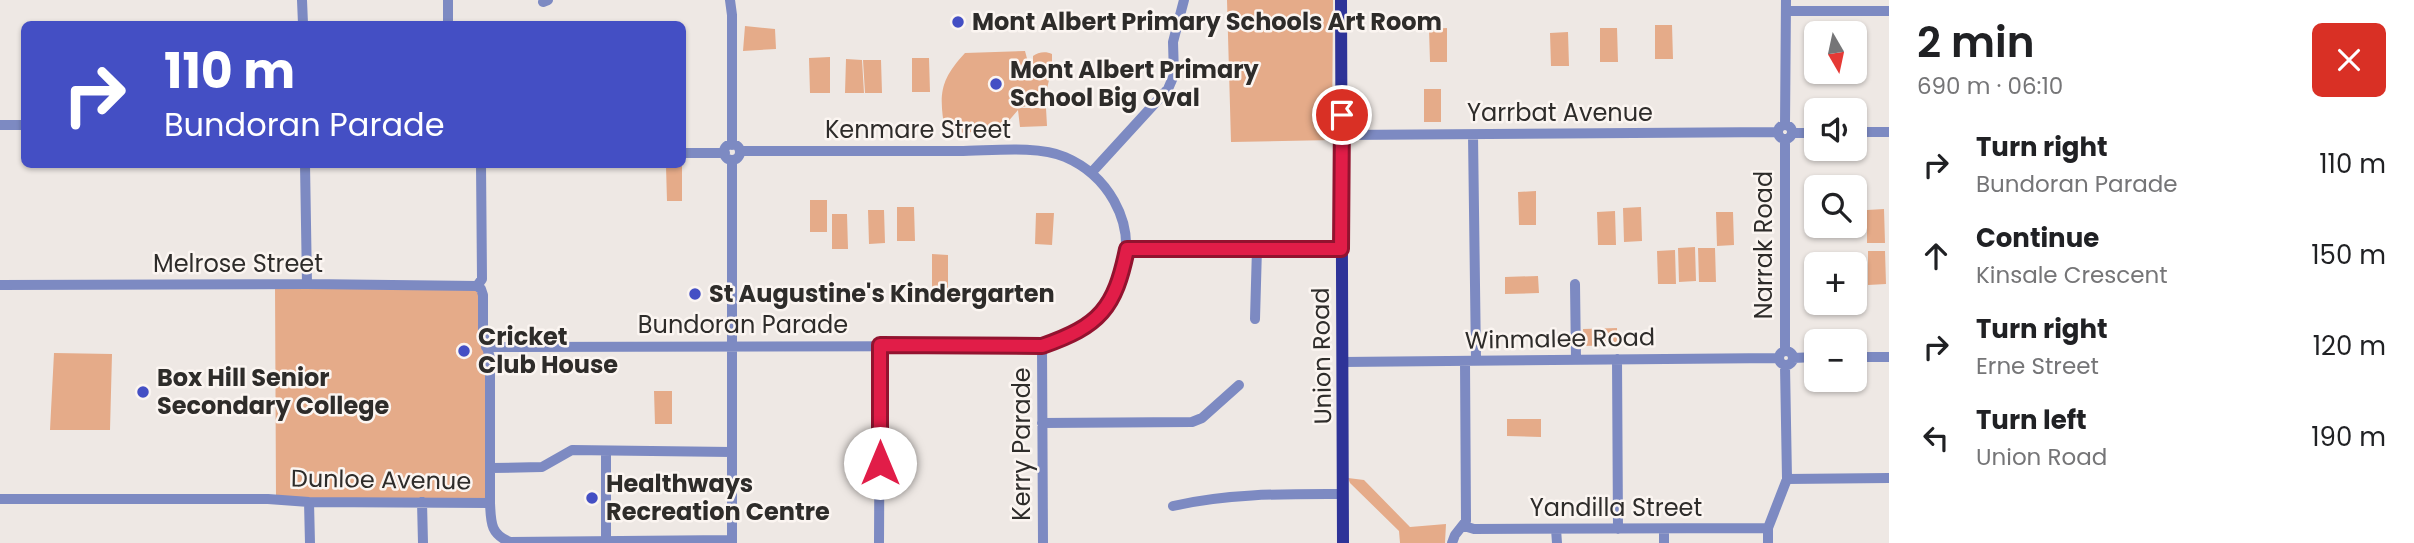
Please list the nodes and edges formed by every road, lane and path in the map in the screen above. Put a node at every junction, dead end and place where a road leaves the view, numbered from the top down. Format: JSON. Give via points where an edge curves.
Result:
{"nodes":[{"id":1,"x":302,"y":0,"type":"edge"},
{"id":2,"x":448,"y":0,"type":"edge"},
{"id":3,"x":730,"y":0,"type":"edge"},
{"id":4,"x":1184,"y":0,"type":"edge"},
{"id":5,"x":1341,"y":0,"type":"edge"},
{"id":6,"x":1786,"y":6,"type":"edge"},
{"id":7,"x":1889,"y":11,"type":"edge"},
{"id":8,"x":303,"y":21,"type":"edge"},
{"id":9,"x":448,"y":21,"type":"edge"},
{"id":10,"x":0,"y":125,"type":"edge"},
{"id":11,"x":21,"y":125,"type":"edge"},
{"id":12,"x":1785,"y":132,"type":"junction"},
{"id":13,"x":1804,"y":132,"type":"edge"},
{"id":14,"x":1867,"y":132,"type":"edge"},
{"id":15,"x":1889,"y":132,"type":"edge"},
{"id":16,"x":1342,"y":135,"type":"junction"},
{"id":17,"x":1473,"y":135,"type":"junction"},
{"id":18,"x":732,"y":152,"type":"junction"},
{"id":19,"x":686,"y":153,"type":"edge"},
{"id":20,"x":305,"y":168,"type":"edge"},
{"id":21,"x":481,"y":168,"type":"edge"},
{"id":22,"x":1092,"y":172,"type":"junction"},
{"id":23,"x":1257,"y":248,"type":"junction"},
{"id":24,"x":1127,"y":249,"type":"junction"},
{"id":25,"x":1341,"y":249,"type":"junction"},
{"id":26,"x":307,"y":284,"type":"junction"},
{"id":27,"x":1575,"y":284,"type":"dead end"},
{"id":28,"x":0,"y":285,"type":"edge"},
{"id":29,"x":477,"y":286,"type":"junction"},
{"id":30,"x":1255,"y":319,"type":"dead end"},
{"id":31,"x":880,"y":345,"type":"junction"},
{"id":32,"x":732,"y":346,"type":"junction"},
{"id":33,"x":1042,"y":346,"type":"junction"},
{"id":34,"x":486,"y":347,"type":"junction"},
{"id":35,"x":1867,"y":357,"type":"edge"},
{"id":36,"x":1889,"y":357,"type":"edge"},
{"id":37,"x":1785,"y":358,"type":"junction"},
{"id":38,"x":1804,"y":358,"type":"edge"},
{"id":39,"x":1618,"y":359,"type":"junction"},
{"id":40,"x":1471,"y":360,"type":"junction"},
{"id":41,"x":1576,"y":360,"type":"junction"},
{"id":42,"x":1343,"y":362,"type":"junction"},
{"id":43,"x":1239,"y":386,"type":"dead end"},
{"id":44,"x":1042,"y":423,"type":"junction"},
{"id":45,"x":606,"y":451,"type":"junction"},
{"id":46,"x":731,"y":452,"type":"junction"},
{"id":47,"x":491,"y":468,"type":"junction"},
{"id":48,"x":1889,"y":478,"type":"edge"},
{"id":49,"x":1787,"y":480,"type":"junction"},
{"id":50,"x":1343,"y":494,"type":"junction"},
{"id":51,"x":0,"y":499,"type":"edge"},
{"id":52,"x":309,"y":502,"type":"junction"},
{"id":53,"x":422,"y":502,"type":"junction"},
{"id":54,"x":490,"y":503,"type":"junction"},
{"id":55,"x":1173,"y":506,"type":"dead end"},
{"id":56,"x":1464,"y":526,"type":"junction"},
{"id":57,"x":1768,"y":528,"type":"junction"},
{"id":58,"x":1556,"y":529,"type":"junction"},
{"id":59,"x":1618,"y":529,"type":"junction"},
{"id":60,"x":1664,"y":530,"type":"junction"},
{"id":61,"x":606,"y":541,"type":"junction"},
{"id":62,"x":732,"y":542,"type":"edge"},
{"id":63,"x":310,"y":543,"type":"edge"},
{"id":64,"x":423,"y":543,"type":"edge"},
{"id":65,"x":880,"y":543,"type":"edge"},
{"id":66,"x":1043,"y":543,"type":"edge"},
{"id":67,"x":1343,"y":543,"type":"edge"},
{"id":68,"x":1452,"y":543,"type":"edge"},
{"id":69,"x":1557,"y":543,"type":"edge"},
{"id":70,"x":1664,"y":543,"type":"edge"},
{"id":71,"x":1768,"y":543,"type":"edge"}],
"edges":[{"from":1,"to":8,"type":"street"},
{"from":2,"to":9,"type":"street"},
{"from":3,"to":18,"type":"street"},
{"from":4,"to":22,"type":"street","via":[[1168,89]]},
{"from":5,"to":16,"type":"main road","name":"Union Road"},
{"from":6,"to":7,"type":"street"},
{"from":6,"to":12,"type":"street","name":"Narrak Road"},
{"from":10,"to":11,"type":"street"},
{"from":12,"to":13,"type":"street","name":"Yarrbat Avenue"},
{"from":12,"to":17,"type":"street","name":"Yarrbat Avenue"},
{"from":12,"to":37,"type":"street","name":"Narrak Road"},
{"from":14,"to":15,"type":"street"},
{"from":16,"to":17,"type":"street","name":"Yarrbat Avenue"},
{"from":16,"to":25,"type":"main road","name":"Union Road"},
{"from":17,"to":40,"type":"street"},
{"from":18,"to":19,"type":"street","name":"Kenmare Street"},
{"from":18,"to":22,"type":"street","name":"Kenmare Street","via":[[1016,151],[1063,156]]},
{"from":18,"to":32,"type":"street"},
{"from":20,"to":26,"type":"street"},
{"from":21,"to":29,"type":"street","via":[[482,279]]},
{"from":22,"to":24,"type":"street","via":[[1113,198]]},
{"from":23,"to":24,"type":"street"},
{"from":23,"to":25,"type":"street"},
{"from":23,"to":30,"type":"street"},
{"from":24,"to":33,"type":"street","via":[[1114,296],[1104,311],[1084,329]]},
{"from":25,"to":42,"type":"main road","name":"Union Road"},
{"from":26,"to":28,"type":"street","name":"Melrose Street"},
{"from":26,"to":29,"type":"street","name":"Melrose Street"},
{"from":27,"to":41,"type":"street"},
{"from":29,"to":34,"type":"street","via":[[483,295]]},
{"from":31,"to":32,"type":"street","name":"Bundoran Parade"},
{"from":31,"to":33,"type":"street","name":"Bundoran Parade"},
{"from":31,"to":65,"type":"street"},
{"from":32,"to":34,"type":"street","name":"Bundoran Parade"},
{"from":32,"to":46,"type":"street"},
{"from":33,"to":44,"type":"street","name":"Kerry Parade"},
{"from":34,"to":47,"type":"street","via":[[490,358]]},
{"from":35,"to":36,"type":"street"},
{"from":37,"to":38,"type":"street","name":"Winmalee Road"},
{"from":37,"to":39,"type":"street","name":"Winmalee Road"},
{"from":37,"to":49,"type":"street","name":"Narrak Road"},
{"from":39,"to":41,"type":"street","name":"Winmalee Road"},
{"from":39,"to":59,"type":"street"},
{"from":40,"to":41,"type":"street","name":"Winmalee Road"},
{"from":40,"to":42,"type":"street","name":"Winmalee Road"},
{"from":40,"to":56,"type":"street"},
{"from":42,"to":50,"type":"main road","name":"Union Road"},
{"from":43,"to":44,"type":"street","via":[[1192,422]]},
{"from":44,"to":66,"type":"street","name":"Kerry Parade"},
{"from":45,"to":46,"type":"street"},
{"from":45,"to":47,"type":"street","via":[[572,450],[542,467]]},
{"from":45,"to":61,"type":"street"},
{"from":46,"to":62,"type":"street"},
{"from":47,"to":54,"type":"street"},
{"from":48,"to":49,"type":"street"},
{"from":49,"to":57,"type":"street"},
{"from":50,"to":55,"type":"street","via":[[1278,494]]},
{"from":50,"to":67,"type":"main road","name":"Union Road"},
{"from":51,"to":52,"type":"street","name":"Dunloe Avenue"},
{"from":52,"to":53,"type":"street","name":"Dunloe Avenue"},
{"from":52,"to":63,"type":"street"},
{"from":53,"to":54,"type":"street","name":"Dunloe Avenue"},
{"from":53,"to":64,"type":"street"},
{"from":54,"to":61,"type":"street","name":"Dunloe Avenue","via":[[491,523],[499,538],[510,542]]},
{"from":56,"to":58,"type":"street","name":"Yandilla Street"},
{"from":56,"to":68,"type":"street"},
{"from":57,"to":60,"type":"street","name":"Yandilla Street"},
{"from":57,"to":71,"type":"street"},
{"from":58,"to":59,"type":"street","name":"Yandilla Street"},
{"from":58,"to":69,"type":"street"},
{"from":59,"to":60,"type":"street","name":"Yandilla Street"},
{"from":60,"to":70,"type":"street"},
{"from":61,"to":62,"type":"street","name":"Dunloe Avenue"}]}
